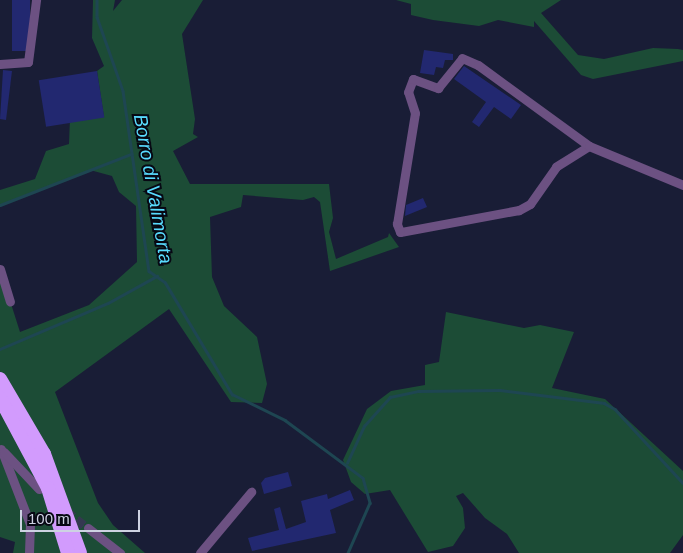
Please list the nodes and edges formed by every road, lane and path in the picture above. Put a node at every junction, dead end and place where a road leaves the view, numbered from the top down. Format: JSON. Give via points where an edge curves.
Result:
{"nodes":[{"id":1,"x":36,"y":0,"type":"edge"},
{"id":2,"x":0,"y":64,"type":"edge"},
{"id":3,"x":589,"y":146,"type":"junction"},
{"id":4,"x":683,"y":185,"type":"edge"},
{"id":5,"x":0,"y":269,"type":"edge"},
{"id":6,"x":10,"y":301,"type":"dead end"},
{"id":7,"x":0,"y":379,"type":"edge"},
{"id":8,"x":0,"y":398,"type":"edge"},
{"id":9,"x":0,"y":448,"type":"edge"},
{"id":10,"x":39,"y":489,"type":"dead end"},
{"id":11,"x":251,"y":492,"type":"dead end"},
{"id":12,"x":88,"y":528,"type":"tunnel mouth"},
{"id":13,"x":29,"y":553,"type":"edge"},
{"id":14,"x":68,"y":553,"type":"edge"},
{"id":15,"x":80,"y":553,"type":"edge"},
{"id":16,"x":120,"y":553,"type":"edge"},
{"id":17,"x":200,"y":553,"type":"edge"}],
"edges":[{"from":1,"to":2,"type":"street","via":[[28,62]]},
{"from":3,"to":3,"type":"street","via":[[478,65],[462,58],[438,88],[413,79],[408,92],[415,113],[396,224],[400,232],[519,210],[530,204],[556,168]]},
{"from":3,"to":4,"type":"street"},
{"from":5,"to":6,"type":"street"},
{"from":7,"to":15,"type":"highway","via":[[44,454]]},
{"from":8,"to":14,"type":"highway","via":[[48,488]]},
{"from":9,"to":10,"type":"street"},
{"from":9,"to":13,"type":"street","via":[[30,524]]},
{"from":11,"to":17,"type":"street"},
{"from":12,"to":16,"type":"street"}]}
